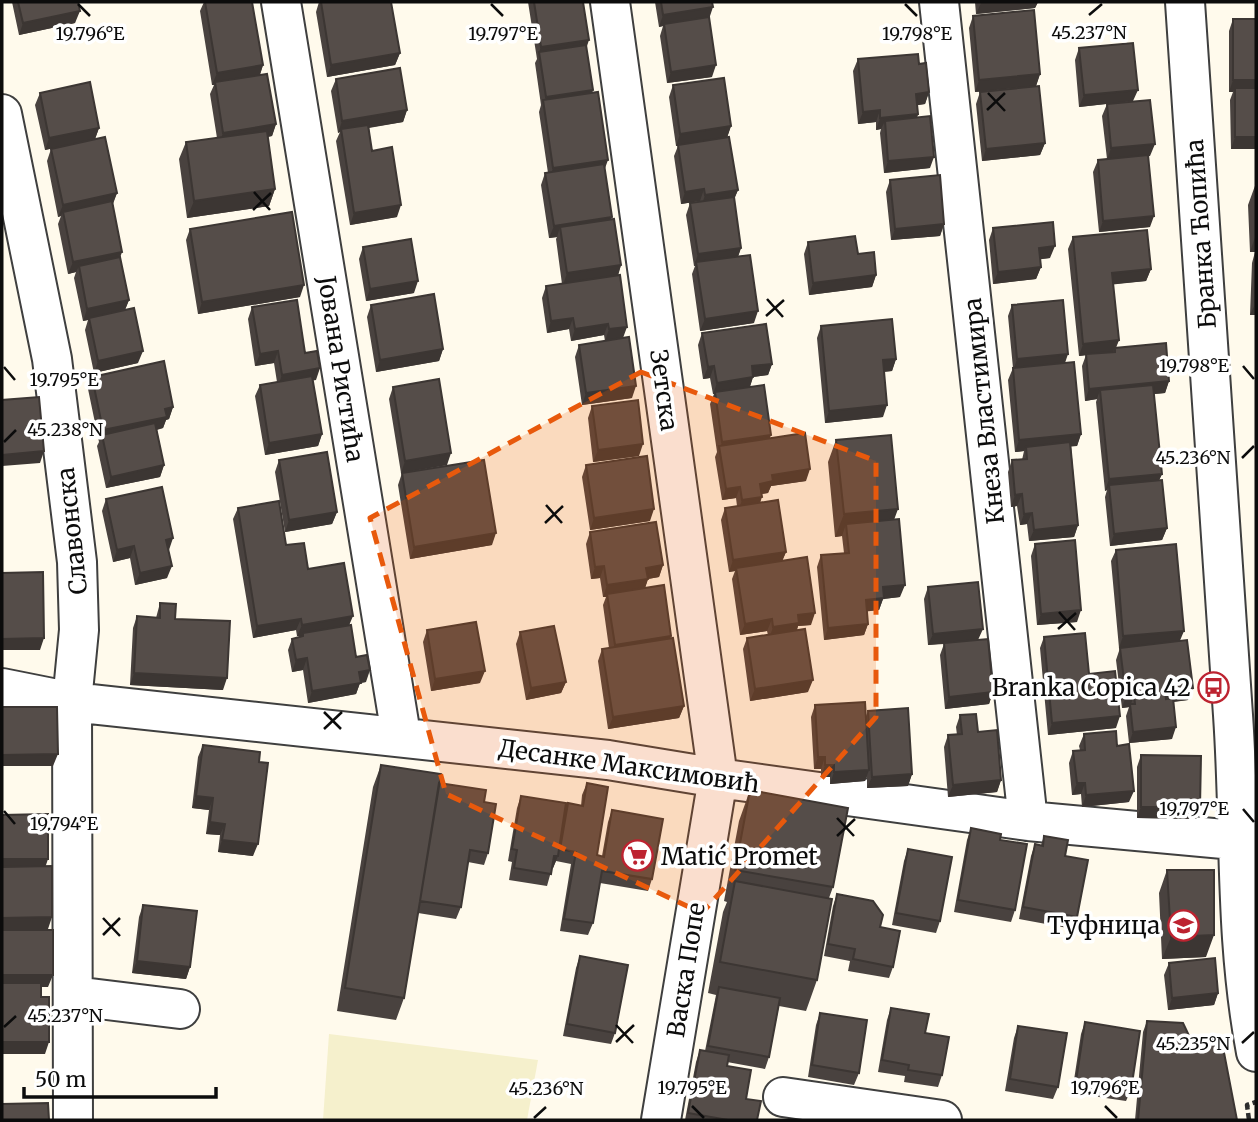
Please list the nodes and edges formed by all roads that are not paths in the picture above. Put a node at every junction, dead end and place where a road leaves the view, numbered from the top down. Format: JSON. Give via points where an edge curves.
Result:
{"nodes":[{"id":1,"x":281,"y":2,"type":"edge"},
{"id":2,"x":610,"y":2,"type":"edge"},
{"id":3,"x":939,"y":2,"type":"edge"},
{"id":4,"x":1185,"y":2,"type":"edge"},
{"id":5,"x":2,"y":114,"type":"edge"},
{"id":6,"x":2,"y":688,"type":"edge"},
{"id":7,"x":72,"y":702,"type":"junction"},
{"id":8,"x":401,"y":735,"type":"junction"},
{"id":9,"x":718,"y":779,"type":"junction"},
{"id":10,"x":1028,"y":821,"type":"junction"},
{"id":11,"x":1246,"y":840,"type":"edge"},
{"id":12,"x":74,"y":996,"type":"junction"},
{"id":13,"x":180,"y":1009,"type":"dead end"},
{"id":14,"x":1256,"y":1052,"type":"edge"},
{"id":15,"x":783,"y":1097,"type":"dead end"},
{"id":16,"x":74,"y":1120,"type":"edge"},
{"id":17,"x":662,"y":1120,"type":"edge"},
{"id":18,"x":942,"y":1120,"type":"edge"}],
"edges":[{"from":1,"to":8,"type":"street","name":"Јована Ристића"},
{"from":2,"to":9,"type":"street","name":"Зетска"},
{"from":3,"to":10,"type":"street","name":"Кнеза Властимира"},
{"from":4,"to":11,"type":"street","name":"Бранка Ћопића"},
{"from":5,"to":7,"type":"street","name":"Славонска","via":[[52,359],[77,562],[79,630]]},
{"from":6,"to":7,"type":"street","name":"Десанке Максимовић"},
{"from":7,"to":8,"type":"street","name":"Десанке Максимовић"},
{"from":7,"to":12,"type":"street","name":"Славонска"},
{"from":8,"to":9,"type":"street","name":"Десанке Максимовић","via":[[608,760]]},
{"from":9,"to":10,"type":"street","name":"Десанке Максимовић"},
{"from":9,"to":17,"type":"street","name":"Васка Попе"},
{"from":10,"to":11,"type":"street","name":"Десанке Максимовић"},
{"from":11,"to":14,"type":"street","name":"Бранка Ћопића","via":[[1244,989]]},
{"from":12,"to":13,"type":"street"},
{"from":12,"to":16,"type":"street","name":"Славонска"},
{"from":15,"to":18,"type":"street"}]}
